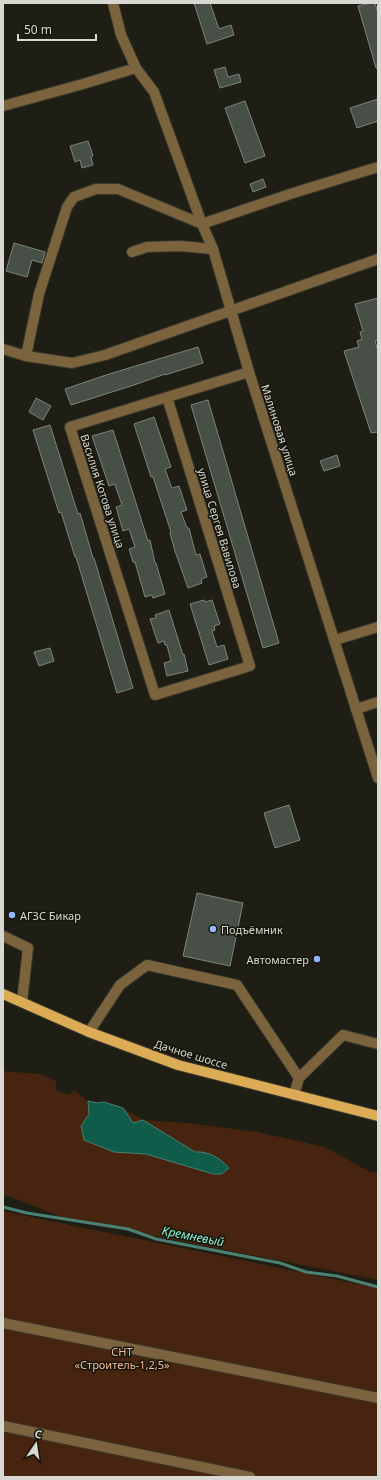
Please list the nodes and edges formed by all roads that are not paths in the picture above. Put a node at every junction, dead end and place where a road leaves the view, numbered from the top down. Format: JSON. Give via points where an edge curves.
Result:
{"nodes":[{"id":1,"x":114,"y":3,"type":"edge"},
{"id":2,"x":136,"y":68,"type":"junction"},
{"id":3,"x":3,"y":106,"type":"edge"},
{"id":4,"x":378,"y":167,"type":"edge"},
{"id":5,"x":202,"y":224,"type":"junction"},
{"id":6,"x":213,"y":249,"type":"junction"},
{"id":7,"x":132,"y":252,"type":"dead end"},
{"id":8,"x":378,"y":258,"type":"edge"},
{"id":9,"x":231,"y":310,"type":"junction"},
{"id":10,"x":3,"y":349,"type":"edge"},
{"id":11,"x":26,"y":356,"type":"junction"},
{"id":12,"x":249,"y":372,"type":"junction"},
{"id":13,"x":167,"y":397,"type":"junction"},
{"id":14,"x":378,"y":627,"type":"edge"},
{"id":15,"x":335,"y":640,"type":"junction"},
{"id":16,"x":155,"y":695,"type":"joint"},
{"id":17,"x":378,"y":702,"type":"edge"},
{"id":18,"x":356,"y":709,"type":"junction"},
{"id":19,"x":378,"y":778,"type":"edge"},
{"id":20,"x":3,"y":936,"type":"edge"},
{"id":21,"x":3,"y":994,"type":"edge"},
{"id":22,"x":22,"y":1002,"type":"junction"},
{"id":23,"x":89,"y":1032,"type":"junction"},
{"id":24,"x":378,"y":1044,"type":"edge"},
{"id":25,"x":299,"y":1078,"type":"junction"},
{"id":26,"x":294,"y":1095,"type":"junction"},
{"id":27,"x":378,"y":1116,"type":"edge"},
{"id":28,"x":3,"y":1323,"type":"edge"},
{"id":29,"x":378,"y":1398,"type":"edge"},
{"id":30,"x":3,"y":1426,"type":"edge"},
{"id":31,"x":250,"y":1477,"type":"edge"}],
"edges":[{"from":1,"to":2,"type":"street","name":"Малиновая улица","via":[[121,35]]},
{"from":2,"to":3,"type":"street"},
{"from":2,"to":5,"type":"street","name":"Малиновая улица","via":[[154,92]]},
{"from":4,"to":5,"type":"street"},
{"from":5,"to":6,"type":"street","name":"Малиновая улица"},
{"from":5,"to":11,"type":"street","via":[[118,190],[96,189],[74,197],[67,207],[39,294]]},
{"from":6,"to":7,"type":"street","via":[[147,247]]},
{"from":6,"to":9,"type":"street","name":"Малиновая улица"},
{"from":8,"to":9,"type":"street"},
{"from":9,"to":11,"type":"street","via":[[105,355],[72,363]]},
{"from":9,"to":12,"type":"street","name":"Малиновая улица"},
{"from":10,"to":11,"type":"street"},
{"from":12,"to":13,"type":"street","name":"Василия Котова улица"},
{"from":12,"to":15,"type":"street","name":"Малиновая улица"},
{"from":13,"to":16,"type":"street","name":"улица Сергея Вавилова","via":[[250,666]]},
{"from":13,"to":16,"type":"street","name":"Василия Котова улица","via":[[70,427]]},
{"from":14,"to":15,"type":"street"},
{"from":15,"to":18,"type":"street","name":"Малиновая улица"},
{"from":17,"to":18,"type":"street"},
{"from":18,"to":19,"type":"street","name":"Малиновая улица"},
{"from":20,"to":22,"type":"street","via":[[28,948]]},
{"from":21,"to":22,"type":"main road","name":"Дачное шоссе"},
{"from":22,"to":23,"type":"main road","name":"Дачное шоссе"},
{"from":23,"to":25,"type":"street","via":[[120,985],[147,965],[237,985]]},
{"from":23,"to":26,"type":"main road","name":"Дачное шоссе","via":[[178,1065]]},
{"from":24,"to":25,"type":"street","via":[[343,1035]]},
{"from":25,"to":26,"type":"street"},
{"from":26,"to":27,"type":"main road","name":"Дачное шоссе"},
{"from":28,"to":29,"type":"street"},
{"from":30,"to":31,"type":"street"}]}
